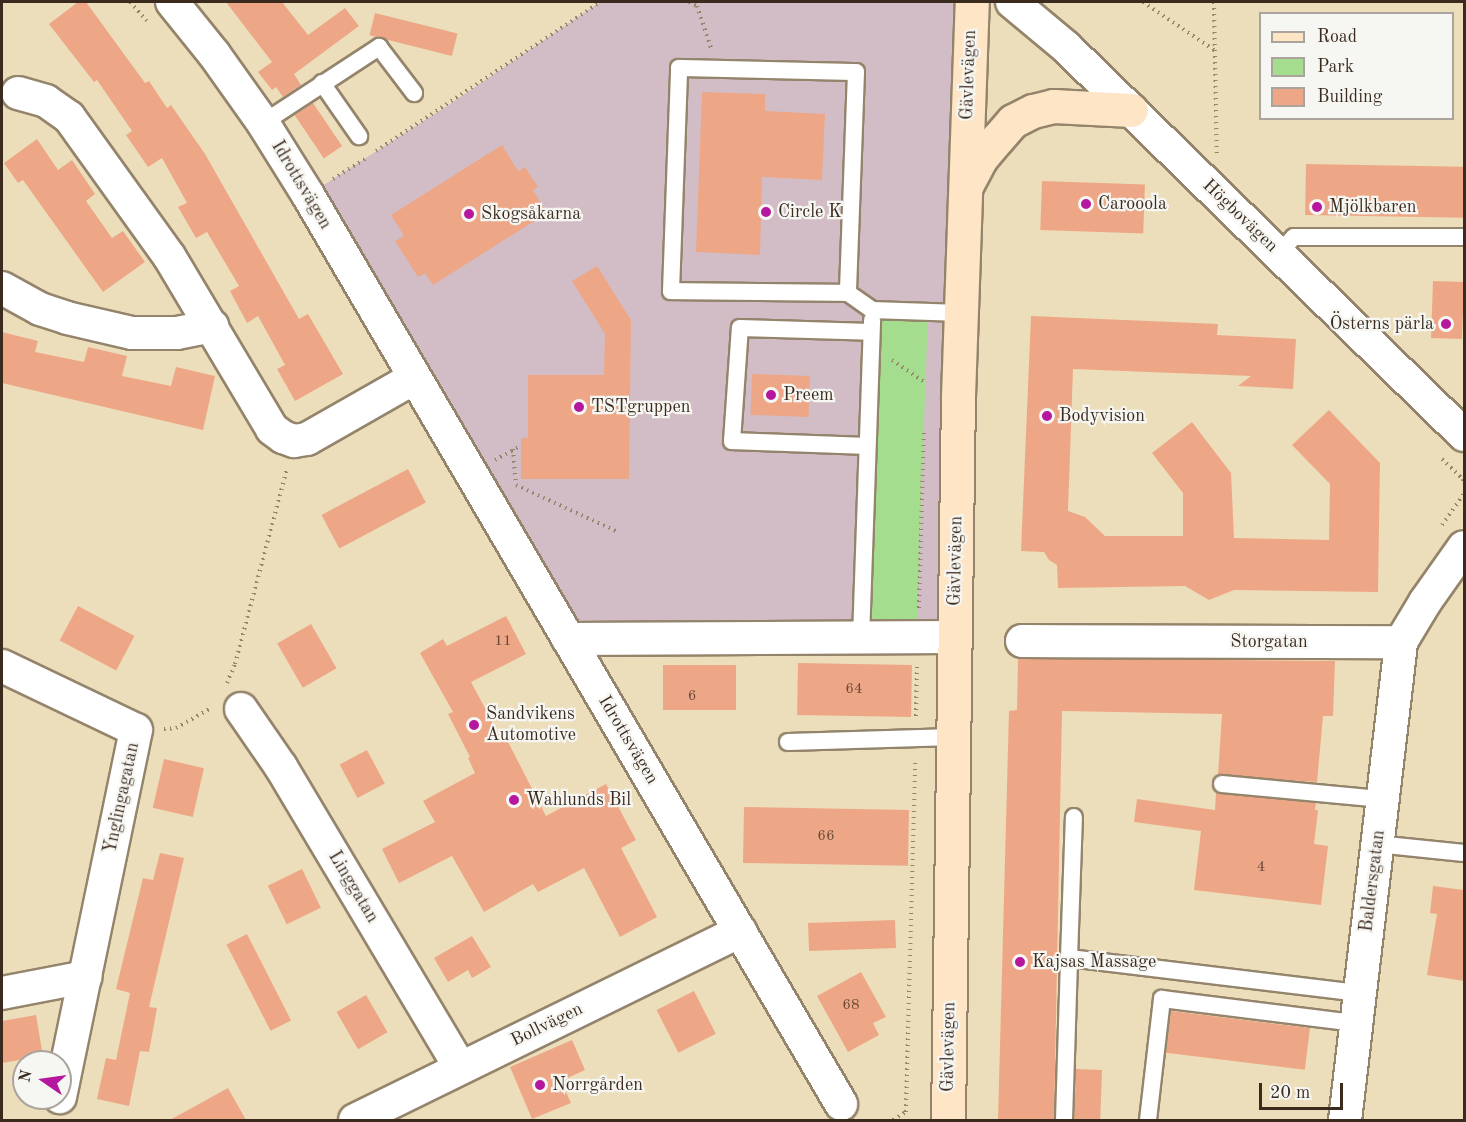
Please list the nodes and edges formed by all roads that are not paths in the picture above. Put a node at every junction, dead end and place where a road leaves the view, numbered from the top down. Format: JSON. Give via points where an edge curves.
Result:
{"nodes":[{"id":1,"x":172,"y":2,"type":"edge"},
{"id":2,"x":972,"y":2,"type":"edge"},
{"id":3,"x":1012,"y":2,"type":"edge"},
{"id":4,"x":322,"y":83,"type":"junction"},
{"id":5,"x":18,"y":93,"type":"dead end"},
{"id":6,"x":414,"y":93,"type":"dead end"},
{"id":7,"x":1131,"y":110,"type":"junction"},
{"id":8,"x":263,"y":123,"type":"junction"},
{"id":9,"x":358,"y":136,"type":"dead end"},
{"id":10,"x":966,"y":187,"type":"junction"},
{"id":11,"x":1464,"y":237,"type":"edge"},
{"id":12,"x":1278,"y":253,"type":"junction"},
{"id":13,"x":2,"y":288,"type":"edge"},
{"id":14,"x":848,"y":293,"type":"junction"},
{"id":15,"x":872,"y":310,"type":"junction"},
{"id":16,"x":961,"y":313,"type":"junction"},
{"id":17,"x":212,"y":326,"type":"junction"},
{"id":18,"x":870,"y":339,"type":"junction"},
{"id":19,"x":414,"y":378,"type":"junction"},
{"id":20,"x":1464,"y":435,"type":"edge"},
{"id":21,"x":867,"y":446,"type":"junction"},
{"id":22,"x":1464,"y":547,"type":"edge"},
{"id":23,"x":955,"y":637,"type":"junction"},
{"id":24,"x":861,"y":638,"type":"junction"},
{"id":25,"x":568,"y":639,"type":"junction"},
{"id":26,"x":1022,"y":641,"type":"dead end"},
{"id":27,"x":1401,"y":642,"type":"junction"},
{"id":28,"x":2,"y":666,"type":"edge"},
{"id":29,"x":232,"y":700,"type":"road end"},
{"id":30,"x":954,"y":737,"type":"junction"},
{"id":31,"x":788,"y":742,"type":"dead end"},
{"id":32,"x":1222,"y":784,"type":"dead end"},
{"id":33,"x":1382,"y":799,"type":"junction"},
{"id":34,"x":1074,"y":817,"type":"dead end"},
{"id":35,"x":1377,"y":844,"type":"junction"},
{"id":36,"x":1464,"y":854,"type":"edge"},
{"id":37,"x":740,"y":931,"type":"junction"},
{"id":38,"x":1069,"y":958,"type":"junction"},
{"id":39,"x":85,"y":976,"type":"junction"},
{"id":40,"x":2,"y":993,"type":"edge"},
{"id":41,"x":1358,"y":1008,"type":"junction"},
{"id":42,"x":70,"y":1050,"type":"edge"},
{"id":43,"x":460,"y":1067,"type":"junction"},
{"id":44,"x":841,"y":1104,"type":"dead end"},
{"id":45,"x":404,"y":1110,"type":"edge"},
{"id":46,"x":355,"y":1120,"type":"edge"},
{"id":47,"x":948,"y":1120,"type":"edge"},
{"id":48,"x":1064,"y":1120,"type":"edge"},
{"id":49,"x":1148,"y":1120,"type":"edge"},
{"id":50,"x":1345,"y":1120,"type":"edge"}],
"edges":[{"from":1,"to":8,"type":"street","name":"Idrottsvägen"},
{"from":2,"to":10,"type":"main road","name":"Gävlevägen"},
{"from":3,"to":7,"type":"street","name":"Högbovägen"},
{"from":4,"to":6,"type":"lane","via":[[379,47]]},
{"from":4,"to":8,"type":"lane"},
{"from":4,"to":9,"type":"lane"},
{"from":5,"to":17,"type":"street","via":[[46,101],[69,117],[169,256]]},
{"from":7,"to":10,"type":"main road","via":[[1053,106],[1033,111],[1013,121],[998,138],[981,158]]},
{"from":7,"to":12,"type":"street","name":"Högbovägen"},
{"from":8,"to":19,"type":"street","name":"Idrottsvägen"},
{"from":10,"to":16,"type":"main road","name":"Gävlevägen"},
{"from":11,"to":12,"type":"lane","via":[[1294,237]]},
{"from":12,"to":20,"type":"street","name":"Högbovägen"},
{"from":13,"to":17,"type":"street","via":[[40,309],[132,333],[177,333]]},
{"from":14,"to":14,"type":"lane","via":[[856,72],[679,68],[671,291]]},
{"from":14,"to":15,"type":"lane"},
{"from":15,"to":16,"type":"lane"},
{"from":15,"to":18,"type":"lane"},
{"from":16,"to":23,"type":"main road","name":"Gävlevägen"},
{"from":17,"to":19,"type":"street","via":[[272,429],[294,441],[307,439]]},
{"from":18,"to":21,"type":"lane"},
{"from":18,"to":21,"type":"lane","via":[[740,328],[732,441]]},
{"from":19,"to":25,"type":"street","name":"Idrottsvägen"},
{"from":21,"to":24,"type":"lane"},
{"from":22,"to":27,"type":"street"},
{"from":23,"to":24,"type":"street"},
{"from":23,"to":30,"type":"main road","name":"Gävlevägen"},
{"from":24,"to":25,"type":"street"},
{"from":25,"to":37,"type":"street","name":"Idrottsvägen"},
{"from":26,"to":27,"type":"street","name":"Storgatan"},
{"from":27,"to":33,"type":"street","name":"Baldersgatan"},
{"from":28,"to":39,"type":"street","name":"Ynglingagatan","via":[[136,730]]},
{"from":29,"to":43,"type":"street","name":"Linggatan","via":[[281,767]]},
{"from":30,"to":31,"type":"lane"},
{"from":30,"to":47,"type":"main road","name":"Gävlevägen"},
{"from":32,"to":33,"type":"lane"},
{"from":33,"to":35,"type":"street","name":"Baldersgatan"},
{"from":34,"to":38,"type":"lane"},
{"from":35,"to":36,"type":"lane"},
{"from":35,"to":41,"type":"street","name":"Baldersgatan"},
{"from":37,"to":43,"type":"street","name":"Bollvägen"},
{"from":37,"to":44,"type":"street","name":"Idrottsvägen"},
{"from":38,"to":41,"type":"lane"},
{"from":38,"to":48,"type":"lane"},
{"from":39,"to":40,"type":"street"},
{"from":39,"to":42,"type":"street","name":"Ynglingagatan"},
{"from":41,"to":49,"type":"lane","via":[[1161,999]]},
{"from":41,"to":50,"type":"street","name":"Baldersgatan"},
{"from":43,"to":45,"type":"street","name":"Bollvägen"},
{"from":45,"to":46,"type":"street","name":"Bollvägen"}]}
